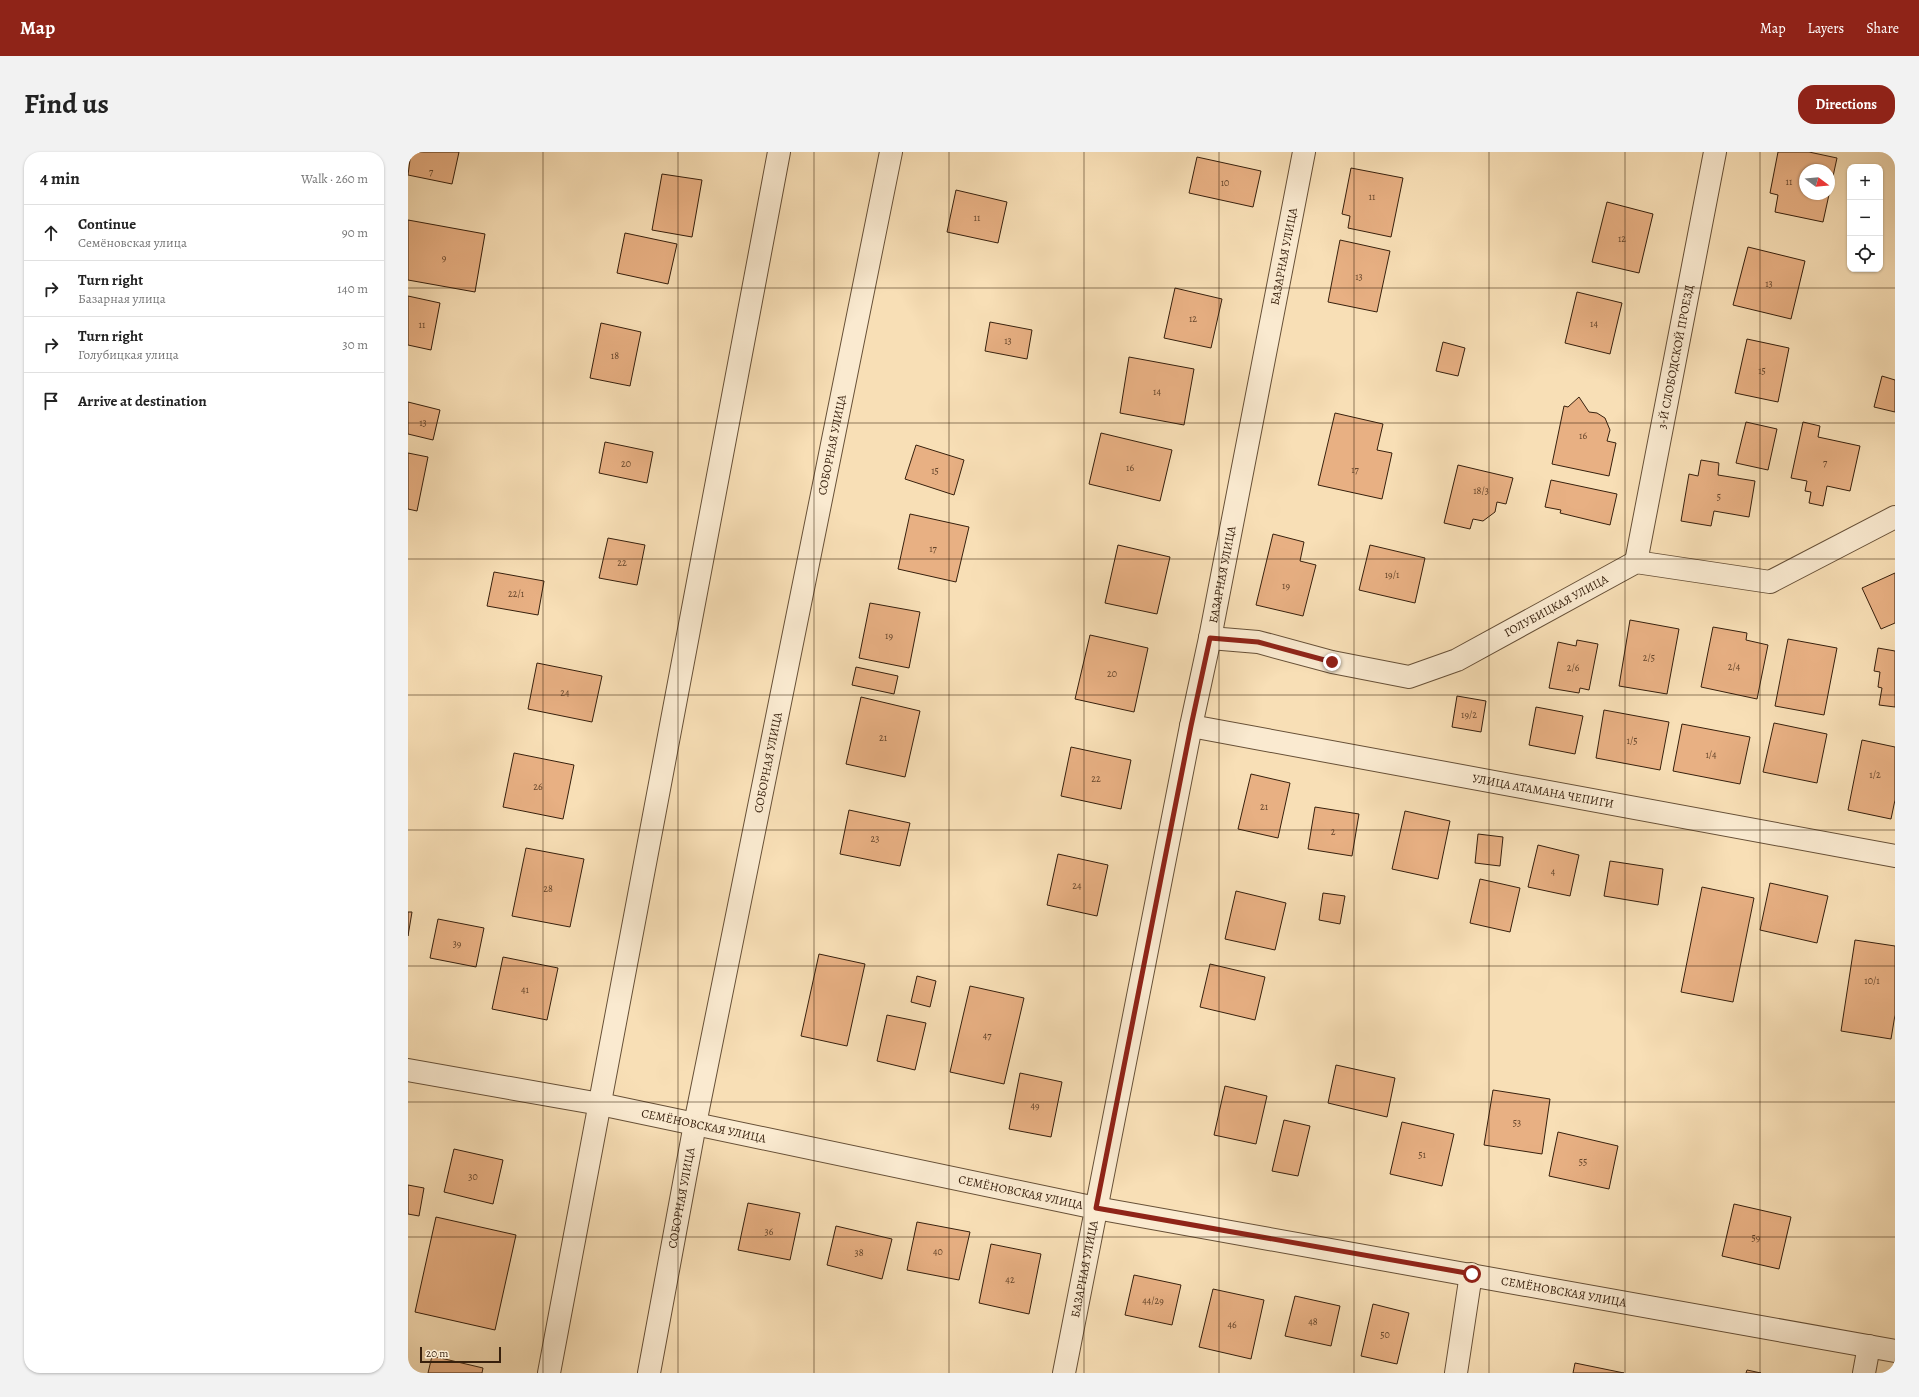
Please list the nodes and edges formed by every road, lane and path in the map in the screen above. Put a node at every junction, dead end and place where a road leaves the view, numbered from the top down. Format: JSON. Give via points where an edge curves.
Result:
{"nodes":[{"id":1,"x":779,"y":152,"type":"edge"},
{"id":2,"x":891,"y":152,"type":"edge"},
{"id":3,"x":1304,"y":152,"type":"edge"},
{"id":4,"x":1715,"y":152,"type":"edge"},
{"id":5,"x":1895,"y":517,"type":"edge"},
{"id":6,"x":1636,"y":562,"type":"junction"},
{"id":7,"x":1210,"y":638,"type":"junction"},
{"id":8,"x":1191,"y":726,"type":"junction"},
{"id":9,"x":1895,"y":856,"type":"edge"},
{"id":10,"x":408,"y":1070,"type":"edge"},
{"id":11,"x":600,"y":1104,"type":"junction"},
{"id":12,"x":695,"y":1124,"type":"junction"},
{"id":13,"x":1096,"y":1208,"type":"junction"},
{"id":14,"x":1472,"y":1274,"type":"junction"},
{"id":15,"x":1869,"y":1346,"type":"junction"},
{"id":16,"x":1895,"y":1351,"type":"edge"},
{"id":17,"x":549,"y":1373,"type":"edge"},
{"id":18,"x":649,"y":1373,"type":"edge"},
{"id":19,"x":1064,"y":1373,"type":"edge"},
{"id":20,"x":1456,"y":1373,"type":"edge"},
{"id":21,"x":1864,"y":1373,"type":"edge"}],
"edges":[{"from":1,"to":11,"type":"street"},
{"from":2,"to":12,"type":"street","name":"СОБОРНАЯ УЛИЦА"},
{"from":3,"to":7,"type":"street","name":"БАЗАРНАЯ УЛИЦА"},
{"from":4,"to":6,"type":"street","name":"3-Й СЛОБОДСКОЙ ПРОЕЗД"},
{"from":5,"to":6,"type":"street","via":[[1770,582]]},
{"from":6,"to":7,"type":"street","name":"ГОЛУБИЦКАЯ УЛИЦА","via":[[1457,660],[1409,677],[1332,662],[1258,642]]},
{"from":7,"to":8,"type":"street","name":"БАЗАРНАЯ УЛИЦА"},
{"from":8,"to":9,"type":"street","name":"УЛИЦА АТАМАНА ЧЕПИГИ"},
{"from":8,"to":13,"type":"street","name":"БАЗАРНАЯ УЛИЦА"},
{"from":10,"to":11,"type":"street","name":"СЕМЁНОВСКАЯ УЛИЦА"},
{"from":11,"to":12,"type":"street","name":"СЕМЁНОВСКАЯ УЛИЦА"},
{"from":11,"to":17,"type":"street"},
{"from":12,"to":13,"type":"street","name":"СЕМЁНОВСКАЯ УЛИЦА"},
{"from":12,"to":18,"type":"street","name":"СОБОРНАЯ УЛИЦА"},
{"from":13,"to":14,"type":"street","name":"СЕМЁНОВСКАЯ УЛИЦА"},
{"from":13,"to":19,"type":"street","name":"БАЗАРНАЯ УЛИЦА"},
{"from":14,"to":15,"type":"street","name":"СЕМЁНОВСКАЯ УЛИЦА"},
{"from":14,"to":20,"type":"street"},
{"from":15,"to":16,"type":"street","name":"СЕМЁНОВСКАЯ УЛИЦА"},
{"from":15,"to":21,"type":"street"}]}
